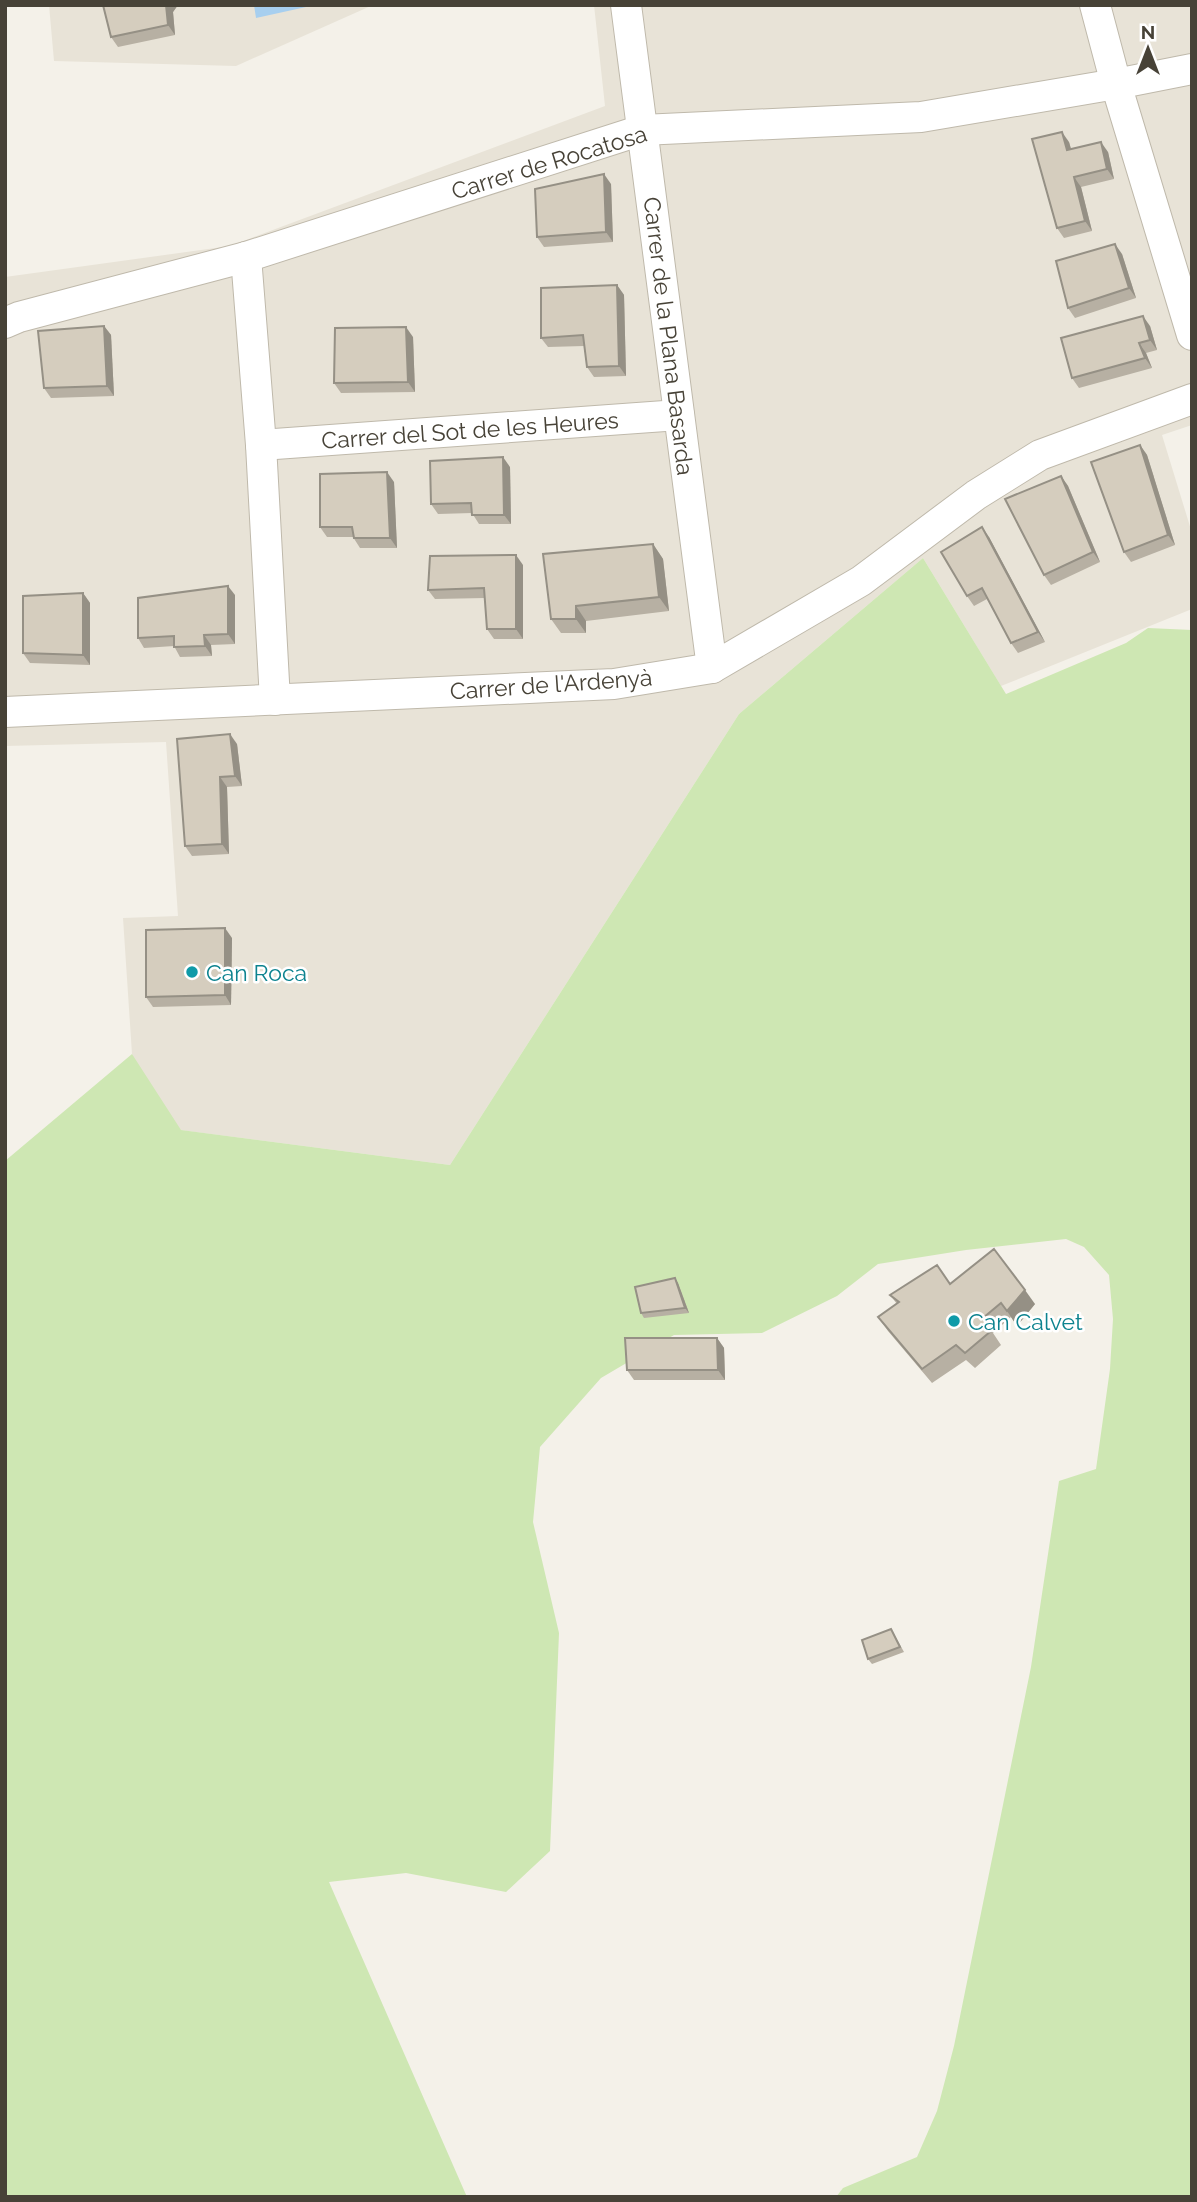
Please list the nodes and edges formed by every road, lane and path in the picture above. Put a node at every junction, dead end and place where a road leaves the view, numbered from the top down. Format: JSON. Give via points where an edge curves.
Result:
{"nodes":[{"id":1,"x":626,"y":5,"type":"edge"},
{"id":2,"x":1095,"y":5,"type":"edge"},
{"id":3,"x":1192,"y":69,"type":"edge"},
{"id":4,"x":1116,"y":84,"type":"junction"},
{"id":5,"x":642,"y":130,"type":"junction"},
{"id":6,"x":246,"y":257,"type":"junction"},
{"id":7,"x":5,"y":323,"type":"edge"},
{"id":8,"x":1192,"y":335,"type":"edge"},
{"id":9,"x":1192,"y":399,"type":"edge"},
{"id":10,"x":679,"y":415,"type":"junction"},
{"id":11,"x":261,"y":445,"type":"junction"},
{"id":12,"x":712,"y":668,"type":"junction"},
{"id":13,"x":275,"y":700,"type":"junction"},
{"id":14,"x":5,"y":712,"type":"edge"}],
"edges":[{"from":1,"to":5,"type":"street","name":"Carrer de la Plana Basarda"},
{"from":2,"to":4,"type":"street"},
{"from":3,"to":4,"type":"street","name":"Carrer de Rocatosa"},
{"from":4,"to":5,"type":"street","name":"Carrer de Rocatosa","via":[[920,117]]},
{"from":4,"to":8,"type":"street"},
{"from":5,"to":6,"type":"street","name":"Carrer de Rocatosa"},
{"from":5,"to":10,"type":"street","name":"Carrer de la Plana Basarda"},
{"from":6,"to":7,"type":"street","name":"Carrer de Rocatosa"},
{"from":6,"to":11,"type":"street"},
{"from":9,"to":12,"type":"street","name":"Carrer de l'Ardenyà","via":[[1040,455],[976,495],[861,581]]},
{"from":10,"to":11,"type":"street","name":"Carrer del Sot de les Heures"},
{"from":10,"to":12,"type":"street","name":"Carrer de la Plana Basarda"},
{"from":11,"to":13,"type":"street"},
{"from":12,"to":13,"type":"street","name":"Carrer de l'Ardenyà","via":[[614,684]]},
{"from":13,"to":14,"type":"street","name":"Carrer de l'Ardenyà"}]}
